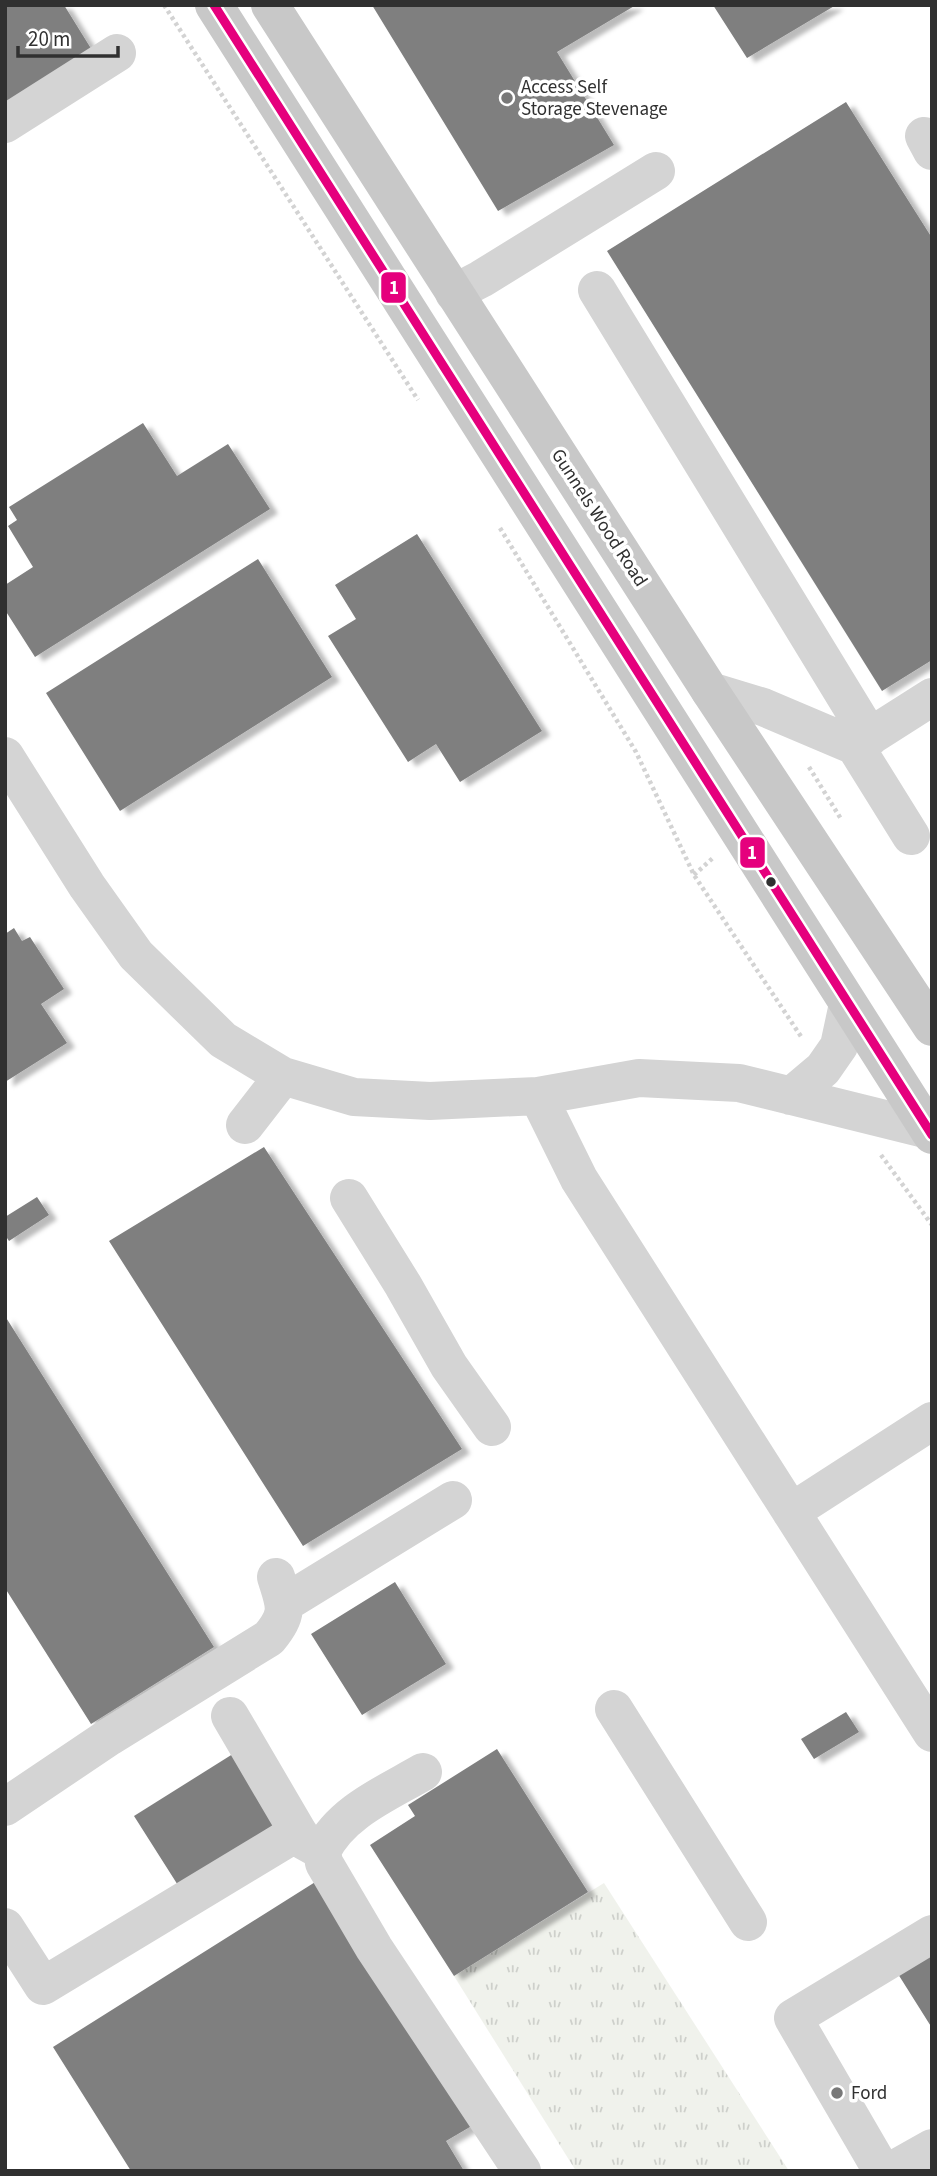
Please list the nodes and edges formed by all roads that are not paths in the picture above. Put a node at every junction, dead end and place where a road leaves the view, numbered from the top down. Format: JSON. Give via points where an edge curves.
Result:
{"nodes":[{"id":1,"x":214,"y":5,"type":"edge"},
{"id":2,"x":270,"y":5,"type":"edge"},
{"id":3,"x":117,"y":54,"type":"dead end"},
{"id":4,"x":5,"y":124,"type":"edge"},
{"id":5,"x":656,"y":171,"type":"dead end"},
{"id":6,"x":597,"y":290,"type":"dead end"},
{"id":7,"x":454,"y":293,"type":"junction"},
{"id":8,"x":710,"y":691,"type":"junction"},
{"id":9,"x":932,"y":697,"type":"edge"},
{"id":10,"x":863,"y":741,"type":"junction"},
{"id":11,"x":5,"y":756,"type":"edge"},
{"id":12,"x":911,"y":836,"type":"dead end"},
{"id":13,"x":848,"y":1004,"type":"junction"},
{"id":14,"x":932,"y":1027,"type":"edge"},
{"id":15,"x":283,"y":1076,"type":"junction"},
{"id":16,"x":538,"y":1096,"type":"junction"},
{"id":17,"x":791,"y":1096,"type":"junction"},
{"id":18,"x":245,"y":1125,"type":"dead end"},
{"id":19,"x":930,"y":1132,"type":"edge"},
{"id":20,"x":349,"y":1199,"type":"dead end"},
{"id":21,"x":932,"y":1422,"type":"edge"},
{"id":22,"x":492,"y":1427,"type":"dead end"},
{"id":23,"x":453,"y":1500,"type":"dead end"},
{"id":24,"x":791,"y":1512,"type":"junction"},
{"id":25,"x":614,"y":1709,"type":"dead end"},
{"id":26,"x":230,"y":1716,"type":"dead end"},
{"id":27,"x":932,"y":1732,"type":"edge"},
{"id":28,"x":423,"y":1772,"type":"dead end"},
{"id":29,"x":5,"y":1807,"type":"edge"},
{"id":30,"x":310,"y":1841,"type":"junction"},
{"id":31,"x":748,"y":1922,"type":"dead end"},
{"id":32,"x":5,"y":1927,"type":"edge"},
{"id":33,"x":932,"y":1934,"type":"edge"},
{"id":34,"x":932,"y":2148,"type":"edge"},
{"id":35,"x":522,"y":2171,"type":"edge"},
{"id":36,"x":882,"y":2171,"type":"edge"},
{"id":37,"x":891,"y":2171,"type":"edge"}],
"edges":[{"from":1,"to":13,"type":"main road"},
{"from":2,"to":7,"type":"main road","name":"Gunnels Wood Road"},
{"from":3,"to":4,"type":"lane"},
{"from":5,"to":7,"type":"lane"},
{"from":6,"to":10,"type":"lane"},
{"from":7,"to":8,"type":"main road","name":"Gunnels Wood Road"},
{"from":8,"to":10,"type":"lane"},
{"from":8,"to":14,"type":"main road","name":"Gunnels Wood Road"},
{"from":9,"to":10,"type":"lane"},
{"from":10,"to":12,"type":"lane"},
{"from":11,"to":15,"type":"lane","via":[[136,955],[223,1040]]},
{"from":13,"to":17,"type":"lane","via":[[839,1046],[823,1069]]},
{"from":13,"to":19,"type":"main road"},
{"from":15,"to":16,"type":"lane","via":[[354,1097],[430,1101]]},
{"from":15,"to":18,"type":"lane"},
{"from":16,"to":17,"type":"lane","via":[[639,1077],[739,1083]]},
{"from":16,"to":24,"type":"lane","via":[[579,1178]]},
{"from":17,"to":19,"type":"lane"},
{"from":20,"to":22,"type":"lane","via":[[449,1366]]},
{"from":21,"to":24,"type":"lane"},
{"from":23,"to":29,"type":"lane","via":[[280,1590],[282,1623],[269,1638]]},
{"from":24,"to":27,"type":"lane"},
{"from":25,"to":31,"type":"lane"},
{"from":26,"to":30,"type":"lane"},
{"from":28,"to":30,"type":"lane","via":[[330,1834]]},
{"from":30,"to":32,"type":"lane","via":[[43,1986]]},
{"from":30,"to":35,"type":"lane","via":[[374,1948]]},
{"from":33,"to":36,"type":"lane","via":[[793,2018]]},
{"from":34,"to":37,"type":"lane"}]}
